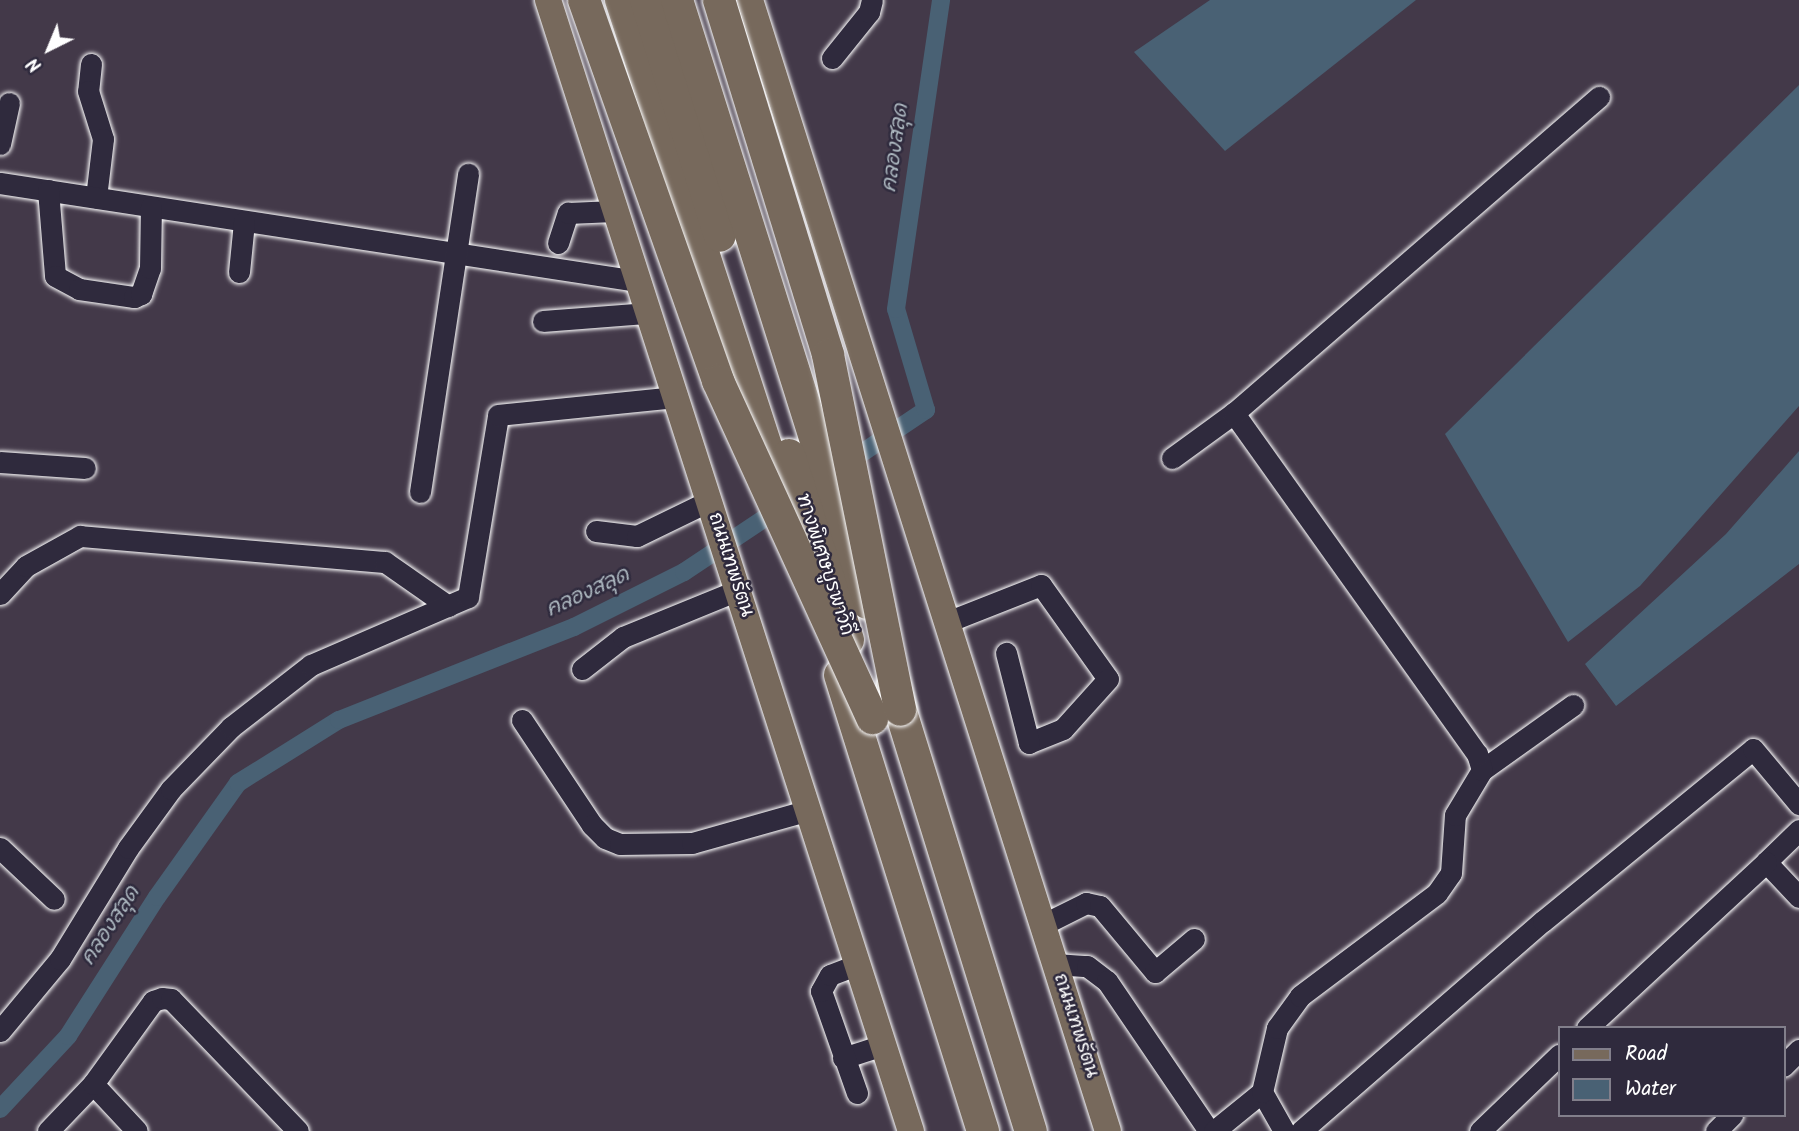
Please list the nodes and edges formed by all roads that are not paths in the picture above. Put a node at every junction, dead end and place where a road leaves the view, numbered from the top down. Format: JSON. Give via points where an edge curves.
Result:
{"nodes":[{"id":1,"x":548,"y":0,"type":"edge"},
{"id":2,"x":584,"y":0,"type":"edge"},
{"id":3,"x":621,"y":0,"type":"edge"},
{"id":4,"x":646,"y":0,"type":"edge"},
{"id":5,"x":677,"y":0,"type":"edge"},
{"id":6,"x":696,"y":0,"type":"edge"},
{"id":7,"x":719,"y":0,"type":"edge"},
{"id":8,"x":750,"y":0,"type":"edge"},
{"id":9,"x":872,"y":0,"type":"edge"},
{"id":10,"x":832,"y":58,"type":"dead end"},
{"id":11,"x":91,"y":64,"type":"dead end"},
{"id":12,"x":1599,"y":97,"type":"dead end"},
{"id":13,"x":9,"y":103,"type":"dead end"},
{"id":14,"x":0,"y":144,"type":"edge"},
{"id":15,"x":468,"y":174,"type":"dead end"},
{"id":16,"x":0,"y":183,"type":"edge"},
{"id":17,"x":48,"y":190,"type":"junction"},
{"id":18,"x":96,"y":198,"type":"junction"},
{"id":19,"x":152,"y":207,"type":"junction"},
{"id":20,"x":614,"y":211,"type":"junction"},
{"id":21,"x":244,"y":222,"type":"junction"},
{"id":22,"x":558,"y":243,"type":"dead end"},
{"id":23,"x":454,"y":255,"type":"junction"},
{"id":24,"x":239,"y":272,"type":"dead end"},
{"id":25,"x":637,"y":281,"type":"junction"},
{"id":26,"x":648,"y":313,"type":"junction"},
{"id":27,"x":543,"y":321,"type":"dead end"},
{"id":28,"x":675,"y":397,"type":"junction"},
{"id":29,"x":1234,"y":413,"type":"junction"},
{"id":30,"x":1172,"y":458,"type":"dead end"},
{"id":31,"x":0,"y":462,"type":"edge"},
{"id":32,"x":85,"y":468,"type":"dead end"},
{"id":33,"x":419,"y":492,"type":"dead end"},
{"id":34,"x":713,"y":513,"type":"junction"},
{"id":35,"x":596,"y":531,"type":"dead end"},
{"id":36,"x":738,"y":590,"type":"junction"},
{"id":37,"x":0,"y":594,"type":"edge"},
{"id":38,"x":447,"y":606,"type":"junction"},
{"id":39,"x":947,"y":622,"type":"junction"},
{"id":40,"x":1006,"y":653,"type":"dead end"},
{"id":41,"x":582,"y":668,"type":"dead end"},
{"id":42,"x":1573,"y":705,"type":"dead end"},
{"id":43,"x":886,"y":714,"type":"junction"},
{"id":44,"x":522,"y":720,"type":"dead end"},
{"id":45,"x":1482,"y":770,"type":"junction"},
{"id":46,"x":1799,"y":804,"type":"edge"},
{"id":47,"x":809,"y":810,"type":"junction"},
{"id":48,"x":1799,"y":830,"type":"edge"},
{"id":49,"x":0,"y":848,"type":"edge"},
{"id":50,"x":1766,"y":862,"type":"junction"},
{"id":51,"x":1799,"y":897,"type":"edge"},
{"id":52,"x":54,"y":899,"type":"dead end"},
{"id":53,"x":1042,"y":925,"type":"junction"},
{"id":54,"x":1194,"y":939,"type":"dead end"},
{"id":55,"x":858,"y":964,"type":"junction"},
{"id":56,"x":1055,"y":964,"type":"junction"},
{"id":57,"x":1589,"y":1026,"type":"edge"},
{"id":58,"x":0,"y":1031,"type":"edge"},
{"id":59,"x":883,"y":1045,"type":"junction"},
{"id":60,"x":1799,"y":1050,"type":"edge"},
{"id":61,"x":1558,"y":1056,"type":"edge"},
{"id":62,"x":843,"y":1058,"type":"junction"},
{"id":63,"x":1785,"y":1064,"type":"edge"},
{"id":64,"x":93,"y":1084,"type":"junction"},
{"id":65,"x":1262,"y":1092,"type":"junction"},
{"id":66,"x":857,"y":1093,"type":"dead end"},
{"id":67,"x":1730,"y":1117,"type":"edge"},
{"id":68,"x":48,"y":1131,"type":"edge"},
{"id":69,"x":137,"y":1131,"type":"edge"},
{"id":70,"x":298,"y":1131,"type":"edge"},
{"id":71,"x":911,"y":1131,"type":"edge"},
{"id":72,"x":983,"y":1131,"type":"edge"},
{"id":73,"x":1000,"y":1131,"type":"edge"},
{"id":74,"x":1031,"y":1131,"type":"edge"},
{"id":75,"x":1048,"y":1131,"type":"edge"},
{"id":76,"x":1108,"y":1131,"type":"edge"},
{"id":77,"x":1211,"y":1131,"type":"edge"},
{"id":78,"x":1284,"y":1131,"type":"edge"},
{"id":79,"x":1301,"y":1131,"type":"edge"},
{"id":80,"x":1480,"y":1131,"type":"edge"},
{"id":81,"x":1716,"y":1131,"type":"edge"}],
"edges":[{"from":1,"to":20,"type":"main road","name":"ถนนเทพรัตน"},
{"from":2,"to":43,"type":"highway","bridge":true,"via":[[718,381]]},
{"from":3,"to":72,"type":"highway"},
{"from":4,"to":43,"type":"highway","name":"ทางพิเศษบูรพาวิถี","bridge":true},
{"from":5,"to":43,"type":"highway","name":"ทางพิเศษบูรพาวิถี","bridge":true},
{"from":6,"to":75,"type":"highway"},
{"from":7,"to":43,"type":"highway","bridge":true,"via":[[828,355]]},
{"from":8,"to":39,"type":"main road","name":"ถนนเทพรัตน"},
{"from":9,"to":10,"type":"street","via":[[869,12]]},
{"from":11,"to":18,"type":"street","via":[[88,91],[103,139]]},
{"from":12,"to":29,"type":"street"},
{"from":13,"to":14,"type":"street"},
{"from":15,"to":23,"type":"street"},
{"from":16,"to":17,"type":"street"},
{"from":17,"to":18,"type":"street"},
{"from":17,"to":19,"type":"street","via":[[55,276],[79,289],[134,297],[141,294],[148,283]]},
{"from":18,"to":19,"type":"street"},
{"from":19,"to":21,"type":"street"},
{"from":20,"to":22,"type":"street","via":[[568,213]]},
{"from":20,"to":25,"type":"main road","name":"ถนนเทพรัตน"},
{"from":21,"to":23,"type":"street"},
{"from":21,"to":24,"type":"street"},
{"from":23,"to":25,"type":"street"},
{"from":23,"to":33,"type":"street"},
{"from":25,"to":26,"type":"main road","name":"ถนนเทพรัตน"},
{"from":26,"to":27,"type":"street"},
{"from":26,"to":28,"type":"main road","name":"ถนนเทพรัตน"},
{"from":28,"to":34,"type":"main road","name":"ถนนเทพรัตน"},
{"from":28,"to":38,"type":"street","via":[[498,415],[468,597]]},
{"from":29,"to":30,"type":"street"},
{"from":29,"to":45,"type":"street","via":[[1477,754]]},
{"from":31,"to":32,"type":"street"},
{"from":34,"to":35,"type":"street","via":[[637,536]]},
{"from":34,"to":36,"type":"main road","name":"ถนนเทพรัตน"},
{"from":36,"to":41,"type":"street","via":[[623,637]]},
{"from":36,"to":47,"type":"main road","name":"ถนนเทพรัตน"},
{"from":37,"to":38,"type":"street","via":[[26,566],[80,536],[385,562]]},
{"from":38,"to":58,"type":"street","via":[[311,665],[231,727],[171,789],[128,848],[60,960]]},
{"from":39,"to":40,"type":"street","via":[[1041,584],[1108,678],[1063,729],[1029,743]]},
{"from":39,"to":53,"type":"main road","name":"ถนนเทพรัตน"},
{"from":42,"to":45,"type":"street"},
{"from":43,"to":73,"type":"highway","name":"ทางพิเศษบูรพาวิถี"},
{"from":43,"to":74,"type":"highway","name":"ทางพิเศษบูรพาวิถี"},
{"from":44,"to":47,"type":"street","via":[[592,825],[620,844],[692,843]]},
{"from":45,"to":65,"type":"street","via":[[1455,815],[1451,873],[1437,893],[1300,996],[1277,1028]]},
{"from":46,"to":79,"type":"street","via":[[1753,749],[1543,921]]},
{"from":47,"to":55,"type":"main road","name":"ถนนเทพรัตน"},
{"from":48,"to":50,"type":"street"},
{"from":49,"to":52,"type":"street"},
{"from":50,"to":51,"type":"street"},
{"from":50,"to":57,"type":"street"},
{"from":53,"to":54,"type":"street","via":[[1086,903],[1100,906],[1155,972]]},
{"from":53,"to":56,"type":"main road","name":"ถนนเทพรัตน"},
{"from":55,"to":59,"type":"main road","name":"ถนนเทพรัตน"},
{"from":55,"to":62,"type":"street","via":[[830,975],[821,991]]},
{"from":56,"to":76,"type":"main road","name":"ถนนเทพรัตน"},
{"from":56,"to":77,"type":"street","via":[[1087,966],[1107,981]]},
{"from":59,"to":62,"type":"street"},
{"from":59,"to":71,"type":"main road","name":"ถนนเทพรัตน"},
{"from":60,"to":63,"type":"street"},
{"from":61,"to":80,"type":"street"},
{"from":62,"to":66,"type":"street"},
{"from":64,"to":68,"type":"street"},
{"from":64,"to":69,"type":"street"},
{"from":64,"to":70,"type":"street","via":[[153,1001],[171,999]]},
{"from":65,"to":77,"type":"street"},
{"from":65,"to":78,"type":"street"},
{"from":67,"to":81,"type":"street"}]}
